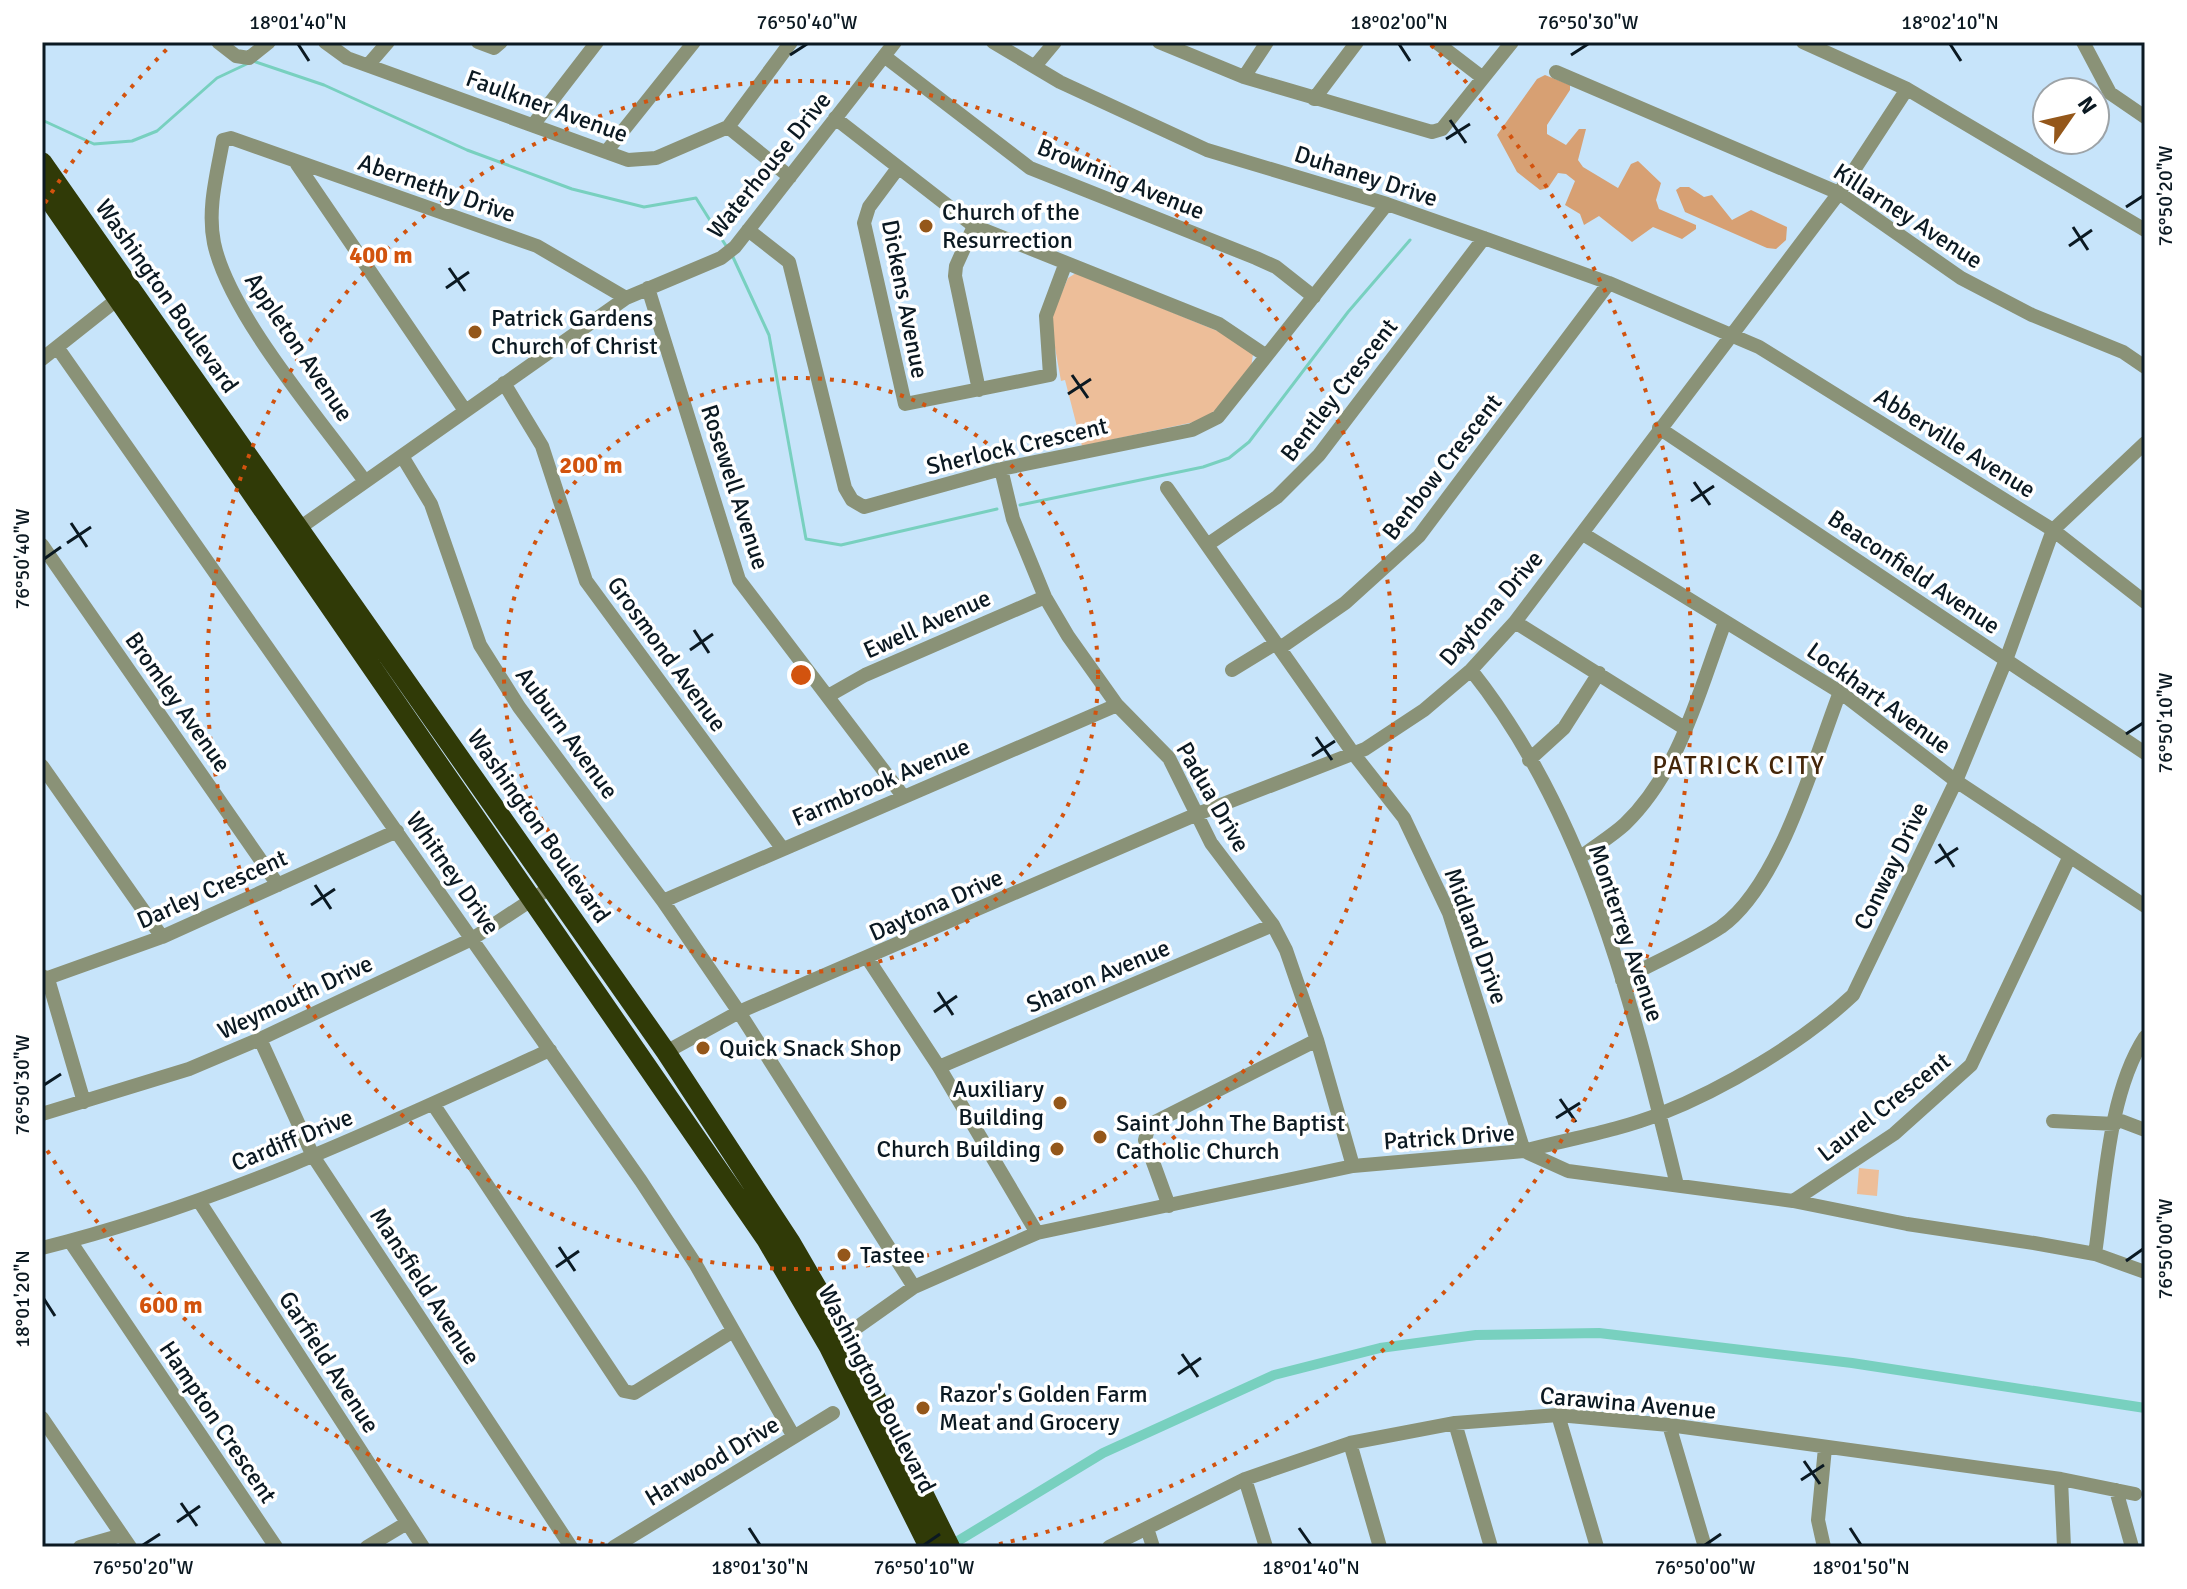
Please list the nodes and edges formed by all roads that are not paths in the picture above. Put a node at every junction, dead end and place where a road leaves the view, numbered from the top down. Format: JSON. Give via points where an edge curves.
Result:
{"nodes":[{"id":1,"x":218,"y":42,"type":"edge"},
{"id":2,"x":269,"y":42,"type":"edge"},
{"id":3,"x":325,"y":42,"type":"edge"},
{"id":4,"x":388,"y":42,"type":"edge"},
{"id":5,"x":478,"y":42,"type":"edge"},
{"id":6,"x":501,"y":42,"type":"edge"},
{"id":7,"x":597,"y":42,"type":"edge"},
{"id":8,"x":694,"y":42,"type":"edge"},
{"id":9,"x":791,"y":42,"type":"edge"},
{"id":10,"x":895,"y":42,"type":"edge"},
{"id":11,"x":993,"y":42,"type":"edge"},
{"id":12,"x":1055,"y":42,"type":"edge"},
{"id":13,"x":1159,"y":42,"type":"edge"},
{"id":14,"x":1267,"y":42,"type":"edge"},
{"id":15,"x":1357,"y":42,"type":"edge"},
{"id":16,"x":1436,"y":42,"type":"edge"},
{"id":17,"x":1512,"y":42,"type":"edge"},
{"id":18,"x":1803,"y":42,"type":"edge"},
{"id":19,"x":2083,"y":42,"type":"edge"},
{"id":20,"x":884,"y":56,"type":"junction"},
{"id":21,"x":369,"y":64,"type":"junction"},
{"id":22,"x":1035,"y":66,"type":"junction"},
{"id":23,"x":1556,"y":72,"type":"dead end"},
{"id":24,"x":1244,"y":77,"type":"junction"},
{"id":25,"x":1483,"y":78,"type":"junction"},
{"id":26,"x":1907,"y":89,"type":"junction"},
{"id":27,"x":1314,"y":99,"type":"junction"},
{"id":28,"x":2145,"y":117,"type":"edge"},
{"id":29,"x":835,"y":118,"type":"junction"},
{"id":30,"x":533,"y":125,"type":"junction"},
{"id":31,"x":728,"y":127,"type":"junction"},
{"id":32,"x":226,"y":138,"type":"joint"},
{"id":33,"x":606,"y":152,"type":"junction"},
{"id":34,"x":42,"y":162,"type":"edge"},
{"id":35,"x":297,"y":164,"type":"junction"},
{"id":36,"x":898,"y":168,"type":"junction"},
{"id":37,"x":790,"y":177,"type":"junction"},
{"id":38,"x":42,"y":189,"type":"edge"},
{"id":39,"x":1839,"y":193,"type":"junction"},
{"id":40,"x":1387,"y":204,"type":"junction"},
{"id":41,"x":974,"y":226,"type":"junction"},
{"id":42,"x":748,"y":230,"type":"junction"},
{"id":43,"x":2145,"y":230,"type":"edge"},
{"id":44,"x":1484,"y":238,"type":"junction"},
{"id":45,"x":1065,"y":265,"type":"junction"},
{"id":46,"x":1609,"y":283,"type":"junction"},
{"id":47,"x":648,"y":288,"type":"junction"},
{"id":48,"x":1314,"y":297,"type":"junction"},
{"id":49,"x":119,"y":298,"type":"junction"},
{"id":50,"x":626,"y":298,"type":"junction"},
{"id":51,"x":1733,"y":335,"type":"junction"},
{"id":52,"x":57,"y":347,"type":"junction"},
{"id":53,"x":1265,"y":355,"type":"junction"},
{"id":54,"x":42,"y":359,"type":"edge"},
{"id":55,"x":2145,"y":367,"type":"edge"},
{"id":56,"x":504,"y":383,"type":"junction"},
{"id":57,"x":979,"y":390,"type":"junction"},
{"id":58,"x":464,"y":409,"type":"junction"},
{"id":59,"x":1659,"y":428,"type":"junction"},
{"id":60,"x":2145,"y":443,"type":"edge"},
{"id":61,"x":402,"y":456,"type":"junction"},
{"id":62,"x":1001,"y":469,"type":"junction"},
{"id":63,"x":364,"y":480,"type":"junction"},
{"id":64,"x":1167,"y":488,"type":"dead end"},
{"id":65,"x":298,"y":529,"type":"junction"},
{"id":66,"x":2053,"y":530,"type":"junction"},
{"id":67,"x":1583,"y":534,"type":"junction"},
{"id":68,"x":42,"y":545,"type":"edge"},
{"id":69,"x":1207,"y":545,"type":"junction"},
{"id":70,"x":1045,"y":597,"type":"junction"},
{"id":71,"x":2145,"y":602,"type":"edge"},
{"id":72,"x":1515,"y":622,"type":"junction"},
{"id":73,"x":1725,"y":622,"type":"junction"},
{"id":74,"x":1278,"y":646,"type":"junction"},
{"id":75,"x":2006,"y":660,"type":"junction"},
{"id":76,"x":1232,"y":670,"type":"dead end"},
{"id":77,"x":1471,"y":670,"type":"junction"},
{"id":78,"x":1599,"y":673,"type":"junction"},
{"id":79,"x":1840,"y":692,"type":"junction"},
{"id":80,"x":828,"y":696,"type":"junction"},
{"id":81,"x":1117,"y":705,"type":"junction"},
{"id":82,"x":1686,"y":729,"type":"junction"},
{"id":83,"x":1353,"y":753,"type":"junction"},
{"id":84,"x":2145,"y":753,"type":"edge"},
{"id":85,"x":1529,"y":760,"type":"junction"},
{"id":86,"x":42,"y":766,"type":"edge"},
{"id":87,"x":1956,"y":781,"type":"junction"},
{"id":88,"x":903,"y":796,"type":"junction"},
{"id":89,"x":1195,"y":815,"type":"junction"},
{"id":90,"x":397,"y":831,"type":"junction"},
{"id":91,"x":782,"y":848,"type":"junction"},
{"id":92,"x":1581,"y":857,"type":"junction"},
{"id":93,"x":2069,"y":858,"type":"junction"},
{"id":94,"x":278,"y":885,"type":"junction"},
{"id":95,"x":551,"y":887,"type":"junction"},
{"id":96,"x":533,"y":899,"type":"junction"},
{"id":97,"x":663,"y":901,"type":"junction"},
{"id":98,"x":2145,"y":906,"type":"edge"},
{"id":99,"x":1273,"y":925,"type":"junction"},
{"id":100,"x":162,"y":937,"type":"junction"},
{"id":101,"x":472,"y":939,"type":"junction"},
{"id":102,"x":868,"y":959,"type":"junction"},
{"id":103,"x":44,"y":978,"type":"edge"},
{"id":104,"x":1622,"y":980,"type":"junction"},
{"id":105,"x":739,"y":1012,"type":"junction"},
{"id":106,"x":2145,"y":1037,"type":"edge"},
{"id":107,"x":260,"y":1039,"type":"junction"},
{"id":108,"x":1317,"y":1040,"type":"junction"},
{"id":109,"x":550,"y":1050,"type":"junction"},
{"id":110,"x":666,"y":1052,"type":"junction"},
{"id":111,"x":939,"y":1067,"type":"junction"},
{"id":112,"x":84,"y":1102,"type":"junction"},
{"id":113,"x":433,"y":1104,"type":"junction"},
{"id":114,"x":42,"y":1114,"type":"edge"},
{"id":115,"x":1659,"y":1114,"type":"junction"},
{"id":116,"x":2053,"y":1121,"type":"dead end"},
{"id":117,"x":2116,"y":1122,"type":"junction"},
{"id":118,"x":2145,"y":1130,"type":"edge"},
{"id":119,"x":1524,"y":1151,"type":"junction"},
{"id":120,"x":313,"y":1156,"type":"junction"},
{"id":121,"x":1353,"y":1166,"type":"junction"},
{"id":122,"x":1677,"y":1185,"type":"junction"},
{"id":123,"x":199,"y":1201,"type":"junction"},
{"id":124,"x":1793,"y":1201,"type":"junction"},
{"id":125,"x":1169,"y":1206,"type":"junction"},
{"id":126,"x":1037,"y":1233,"type":"junction"},
{"id":127,"x":70,"y":1241,"type":"junction"},
{"id":128,"x":42,"y":1248,"type":"edge"},
{"id":129,"x":2095,"y":1254,"type":"junction"},
{"id":130,"x":2145,"y":1272,"type":"edge"},
{"id":131,"x":914,"y":1287,"type":"junction"},
{"id":132,"x":733,"y":1331,"type":"junction"},
{"id":133,"x":837,"y":1341,"type":"junction"},
{"id":134,"x":833,"y":1413,"type":"dead end"},
{"id":135,"x":1558,"y":1415,"type":"junction"},
{"id":136,"x":42,"y":1418,"type":"edge"},
{"id":137,"x":1455,"y":1423,"type":"junction"},
{"id":138,"x":1669,"y":1425,"type":"junction"},
{"id":139,"x":794,"y":1437,"type":"junction"},
{"id":140,"x":1350,"y":1443,"type":"junction"},
{"id":141,"x":1825,"y":1448,"type":"junction"},
{"id":142,"x":1245,"y":1479,"type":"junction"},
{"id":143,"x":2061,"y":1479,"type":"junction"},
{"id":144,"x":2116,"y":1490,"type":"junction"},
{"id":145,"x":2135,"y":1494,"type":"dead end"},
{"id":146,"x":407,"y":1523,"type":"junction"},
{"id":147,"x":1147,"y":1528,"type":"junction"},
{"id":148,"x":930,"y":1534,"type":"edge"},
{"id":149,"x":126,"y":1541,"type":"edge"},
{"id":150,"x":80,"y":1547,"type":"edge"},
{"id":151,"x":276,"y":1547,"type":"edge"},
{"id":152,"x":367,"y":1547,"type":"edge"},
{"id":153,"x":423,"y":1547,"type":"edge"},
{"id":154,"x":571,"y":1547,"type":"edge"},
{"id":155,"x":614,"y":1547,"type":"edge"},
{"id":156,"x":950,"y":1547,"type":"edge"},
{"id":157,"x":1109,"y":1547,"type":"edge"},
{"id":158,"x":1153,"y":1547,"type":"edge"},
{"id":159,"x":1266,"y":1547,"type":"edge"},
{"id":160,"x":1380,"y":1547,"type":"edge"},
{"id":161,"x":1491,"y":1547,"type":"edge"},
{"id":162,"x":1597,"y":1547,"type":"edge"},
{"id":163,"x":1705,"y":1547,"type":"edge"},
{"id":164,"x":1824,"y":1547,"type":"edge"},
{"id":165,"x":2064,"y":1547,"type":"edge"},
{"id":166,"x":2132,"y":1547,"type":"edge"}],
"edges":[{"from":1,"to":2,"type":"street","via":[[236,56],[249,58]]},
{"from":3,"to":21,"type":"street","name":"Faulkner Avenue","via":[[347,58]]},
{"from":4,"to":21,"type":"street"},
{"from":5,"to":6,"type":"street","via":[[494,48]]},
{"from":7,"to":30,"type":"street"},
{"from":8,"to":33,"type":"street"},
{"from":9,"to":31,"type":"street"},
{"from":10,"to":20,"type":"street","name":"Waterhouse Drive"},
{"from":11,"to":22,"type":"street","name":"Duhaney Drive"},
{"from":12,"to":22,"type":"street"},
{"from":13,"to":24,"type":"street"},
{"from":14,"to":24,"type":"street"},
{"from":15,"to":27,"type":"street"},
{"from":16,"to":25,"type":"street"},
{"from":17,"to":25,"type":"street"},
{"from":18,"to":26,"type":"street"},
{"from":19,"to":28,"type":"street","via":[[2110,93]]},
{"from":20,"to":29,"type":"street","name":"Waterhouse Drive"},
{"from":20,"to":48,"type":"street","name":"Browning Avenue","via":[[1030,168],[1276,267]]},
{"from":21,"to":30,"type":"street","name":"Faulkner Avenue"},
{"from":22,"to":40,"type":"street","name":"Duhaney Drive","via":[[1207,150]]},
{"from":23,"to":39,"type":"street","name":"Killarney Avenue"},
{"from":24,"to":27,"type":"street"},
{"from":25,"to":27,"type":"street","via":[[1442,129],[1432,132]]},
{"from":26,"to":39,"type":"street","name":"Daytona Drive"},
{"from":26,"to":43,"type":"street"},
{"from":29,"to":36,"type":"street"},
{"from":29,"to":37,"type":"street","name":"Waterhouse Drive"},
{"from":30,"to":33,"type":"street","name":"Faulkner Avenue"},
{"from":31,"to":33,"type":"street","name":"Faulkner Avenue","via":[[656,158],[628,160]]},
{"from":31,"to":37,"type":"street"},
{"from":32,"to":35,"type":"street","name":"Abernethy Drive"},
{"from":32,"to":63,"type":"street","name":"Appleton Avenue","via":[[211,216],[226,279],[243,311]]},
{"from":34,"to":65,"type":"highway","name":"Washington Boulevard"},
{"from":35,"to":50,"type":"street","name":"Abernethy Drive","via":[[537,246]]},
{"from":35,"to":58,"type":"street"},
{"from":36,"to":41,"type":"street"},
{"from":36,"to":57,"type":"street","name":"Dickens Avenue","via":[[869,207],[864,223],[904,401]]},
{"from":37,"to":42,"type":"street","name":"Waterhouse Drive"},
{"from":38,"to":49,"type":"highway","name":"Washington Boulevard"},
{"from":39,"to":51,"type":"street","name":"Daytona Drive"},
{"from":39,"to":55,"type":"street","name":"Killarney Avenue","via":[[1961,278]]},
{"from":40,"to":44,"type":"street","name":"Duhaney Drive"},
{"from":40,"to":48,"type":"street","name":"Sherlock Crescent"},
{"from":41,"to":45,"type":"street"},
{"from":41,"to":57,"type":"street","via":[[955,276]]},
{"from":42,"to":47,"type":"street","name":"Waterhouse Drive","via":[[721,258]]},
{"from":42,"to":62,"type":"street","name":"Sherlock Crescent","via":[[789,262],[852,500],[864,507]]},
{"from":44,"to":46,"type":"street","name":"Duhaney Drive"},
{"from":44,"to":69,"type":"street","name":"Bentley Crescent","via":[[1319,455],[1277,497]]},
{"from":45,"to":53,"type":"street","via":[[1219,324]]},
{"from":45,"to":57,"type":"street","via":[[1046,316],[1050,375]]},
{"from":46,"to":51,"type":"street","name":"Duhaney Drive"},
{"from":46,"to":74,"type":"street","name":"Benbow Crescent","via":[[1419,536],[1345,603]]},
{"from":47,"to":50,"type":"street","name":"Waterhouse Drive"},
{"from":47,"to":80,"type":"street","name":"Rosewell Avenue","via":[[739,580]]},
{"from":48,"to":53,"type":"street","name":"Sherlock Crescent"},
{"from":49,"to":52,"type":"street"},
{"from":49,"to":96,"type":"highway","name":"Washington Boulevard"},
{"from":50,"to":56,"type":"street","name":"Waterhouse Drive"},
{"from":51,"to":59,"type":"street","name":"Daytona Drive"},
{"from":51,"to":66,"type":"street","name":"Abberville Avenue"},
{"from":52,"to":54,"type":"street"},
{"from":52,"to":90,"type":"street","name":"Whitney Drive"},
{"from":53,"to":62,"type":"street","name":"Sherlock Crescent","via":[[1218,417],[1205,425]]},
{"from":56,"to":58,"type":"street","name":"Waterhouse Drive"},
{"from":56,"to":91,"type":"street","name":"Grosmond Avenue","via":[[542,446],[586,581]]},
{"from":58,"to":61,"type":"street","name":"Waterhouse Drive"},
{"from":59,"to":67,"type":"street","name":"Daytona Drive"},
{"from":59,"to":75,"type":"street","name":"Beaconfield Avenue"},
{"from":60,"to":66,"type":"street","name":"Conway Drive"},
{"from":61,"to":63,"type":"street","name":"Waterhouse Drive"},
{"from":61,"to":97,"type":"street","name":"Auburn Avenue","via":[[431,504],[480,645],[519,707]]},
{"from":62,"to":70,"type":"street","name":"Padua Drive","via":[[1013,519]]},
{"from":63,"to":65,"type":"street","name":"Waterhouse Drive"},
{"from":64,"to":69,"type":"street","name":"Midland Drive"},
{"from":65,"to":95,"type":"highway","name":"Washington Boulevard"},
{"from":66,"to":71,"type":"street","name":"Abberville Avenue"},
{"from":66,"to":75,"type":"street","name":"Conway Drive"},
{"from":67,"to":72,"type":"street","name":"Daytona Drive"},
{"from":67,"to":73,"type":"street","name":"Lockhart Avenue"},
{"from":68,"to":94,"type":"street","name":"Bromley Avenue"},
{"from":69,"to":74,"type":"street","name":"Midland Drive"},
{"from":70,"to":80,"type":"street","name":"Ewell Avenue"},
{"from":70,"to":81,"type":"street","name":"Padua Drive"},
{"from":72,"to":77,"type":"street","name":"Daytona Drive"},
{"from":72,"to":78,"type":"street"},
{"from":73,"to":79,"type":"street","name":"Lockhart Avenue"},
{"from":73,"to":82,"type":"street"},
{"from":74,"to":76,"type":"street","name":"Benbow Crescent"},
{"from":74,"to":83,"type":"street","name":"Midland Drive"},
{"from":75,"to":84,"type":"street","name":"Beaconfield Avenue"},
{"from":75,"to":87,"type":"street","name":"Conway Drive"},
{"from":77,"to":83,"type":"street","name":"Daytona Drive","via":[[1424,710]]},
{"from":77,"to":85,"type":"street","name":"Monterrey Avenue"},
{"from":78,"to":82,"type":"street"},
{"from":78,"to":85,"type":"street","via":[[1564,728]]},
{"from":79,"to":87,"type":"street","name":"Lockhart Avenue"},
{"from":79,"to":104,"type":"street","via":[[1777,855],[1758,888],[1722,926]]},
{"from":80,"to":88,"type":"street","name":"Rosewell Avenue"},
{"from":81,"to":88,"type":"street","name":"Farmbrook Avenue"},
{"from":81,"to":89,"type":"street","name":"Padua Drive","via":[[1169,758]]},
{"from":82,"to":92,"type":"street","via":[[1661,779],[1625,823]]},
{"from":83,"to":89,"type":"street","name":"Daytona Drive"},
{"from":83,"to":119,"type":"street","name":"Midland Drive","via":[[1404,818],[1449,913]]},
{"from":85,"to":92,"type":"street","name":"Monterrey Avenue"},
{"from":86,"to":100,"type":"street"},
{"from":87,"to":93,"type":"street","name":"Lockhart Avenue"},
{"from":87,"to":115,"type":"street","name":"Conway Drive","via":[[1853,995],[1830,1017],[1735,1076]]},
{"from":88,"to":91,"type":"street","name":"Farmbrook Avenue"},
{"from":89,"to":99,"type":"street","name":"Padua Drive"},
{"from":89,"to":102,"type":"street","name":"Daytona Drive"},
{"from":90,"to":94,"type":"street","name":"Darley Crescent"},
{"from":90,"to":101,"type":"street","name":"Whitney Drive"},
{"from":91,"to":97,"type":"street","name":"Farmbrook Avenue"},
{"from":92,"to":104,"type":"street","name":"Monterrey Avenue"},
{"from":93,"to":98,"type":"street","name":"Lockhart Avenue"},
{"from":93,"to":124,"type":"street","name":"Laurel Crescent","via":[[1971,1065],[1894,1134]]},
{"from":94,"to":100,"type":"street","name":"Darley Crescent"},
{"from":95,"to":96,"type":"street","name":"Weymouth Drive"},
{"from":95,"to":110,"type":"highway","name":"Washington Boulevard"},
{"from":96,"to":101,"type":"street","name":"Weymouth Drive"},
{"from":96,"to":133,"type":"highway","name":"Washington Boulevard"},
{"from":97,"to":105,"type":"street","name":"Auburn Avenue"},
{"from":99,"to":108,"type":"street","name":"Padua Drive"},
{"from":99,"to":111,"type":"street","name":"Sharon Avenue"},
{"from":100,"to":103,"type":"street","name":"Darley Crescent"},
{"from":101,"to":107,"type":"street","name":"Weymouth Drive"},
{"from":101,"to":109,"type":"street","name":"Whitney Drive"},
{"from":102,"to":105,"type":"street","name":"Daytona Drive"},
{"from":102,"to":111,"type":"street"},
{"from":103,"to":112,"type":"street"},
{"from":104,"to":115,"type":"street","name":"Monterrey Avenue"},
{"from":105,"to":110,"type":"street","name":"Daytona Drive"},
{"from":105,"to":131,"type":"street","name":"Auburn Avenue"},
{"from":106,"to":117,"type":"street","via":[[2128,1064]]},
{"from":107,"to":112,"type":"street","name":"Weymouth Drive","via":[[189,1069]]},
{"from":107,"to":120,"type":"street","name":"Mansfield Avenue"},
{"from":108,"to":121,"type":"street","name":"Padua Drive"},
{"from":108,"to":125,"type":"street","via":[[1149,1125],[1145,1140]]},
{"from":109,"to":113,"type":"street","name":"Cardiff Drive"},
{"from":109,"to":132,"type":"street","name":"Whitney Drive","via":[[657,1205]]},
{"from":110,"to":133,"type":"highway","name":"Washington Boulevard","via":[[791,1243]]},
{"from":111,"to":126,"type":"street"},
{"from":112,"to":114,"type":"street","name":"Weymouth Drive"},
{"from":113,"to":120,"type":"street","name":"Cardiff Drive"},
{"from":113,"to":132,"type":"street","via":[[624,1391],[634,1393]]},
{"from":115,"to":119,"type":"street","name":"Conway Drive"},
{"from":115,"to":122,"type":"street","name":"Monterrey Avenue"},
{"from":116,"to":117,"type":"street"},
{"from":117,"to":118,"type":"street"},
{"from":117,"to":129,"type":"street"},
{"from":119,"to":121,"type":"street","name":"Patrick Drive"},
{"from":119,"to":122,"type":"street","name":"Patrick Drive","via":[[1568,1171]]},
{"from":120,"to":123,"type":"street","name":"Cardiff Drive"},
{"from":120,"to":154,"type":"street","name":"Mansfield Avenue"},
{"from":121,"to":125,"type":"street","name":"Patrick Drive"},
{"from":122,"to":124,"type":"street","name":"Patrick Drive"},
{"from":123,"to":127,"type":"street","name":"Cardiff Drive"},
{"from":123,"to":146,"type":"street","name":"Garfield Avenue"},
{"from":124,"to":129,"type":"street","name":"Patrick Drive"},
{"from":125,"to":126,"type":"street","name":"Patrick Drive"},
{"from":126,"to":131,"type":"street","name":"Patrick Drive"},
{"from":127,"to":128,"type":"street","name":"Cardiff Drive"},
{"from":127,"to":151,"type":"street","name":"Hampton Crescent"},
{"from":129,"to":130,"type":"street","name":"Patrick Drive"},
{"from":131,"to":133,"type":"street","name":"Patrick Drive"},
{"from":132,"to":139,"type":"street","name":"Whitney Drive"},
{"from":133,"to":148,"type":"highway","name":"Washington Boulevard"},
{"from":134,"to":139,"type":"street","name":"Harwood Drive"},
{"from":135,"to":137,"type":"street","name":"Carawina Avenue"},
{"from":135,"to":138,"type":"street","name":"Carawina Avenue"},
{"from":135,"to":162,"type":"street"},
{"from":136,"to":149,"type":"street"},
{"from":137,"to":140,"type":"street","name":"Carawina Avenue"},
{"from":137,"to":161,"type":"street"},
{"from":138,"to":141,"type":"street","name":"Carawina Avenue"},
{"from":138,"to":163,"type":"street"},
{"from":139,"to":155,"type":"street","name":"Harwood Drive"},
{"from":140,"to":142,"type":"street","name":"Carawina Avenue"},
{"from":140,"to":160,"type":"street"},
{"from":141,"to":143,"type":"street","name":"Carawina Avenue"},
{"from":141,"to":164,"type":"street","via":[[1818,1520]]},
{"from":142,"to":147,"type":"street","name":"Carawina Avenue"},
{"from":142,"to":159,"type":"street"},
{"from":143,"to":144,"type":"street","name":"Carawina Avenue"},
{"from":143,"to":165,"type":"street"},
{"from":144,"to":145,"type":"street","name":"Carawina Avenue"},
{"from":144,"to":166,"type":"street"},
{"from":146,"to":152,"type":"street"},
{"from":146,"to":153,"type":"street","name":"Garfield Avenue"},
{"from":147,"to":157,"type":"street","name":"Carawina Avenue"},
{"from":147,"to":158,"type":"street"},
{"from":148,"to":156,"type":"highway","name":"Washington Boulevard"},
{"from":149,"to":150,"type":"street"}]}
